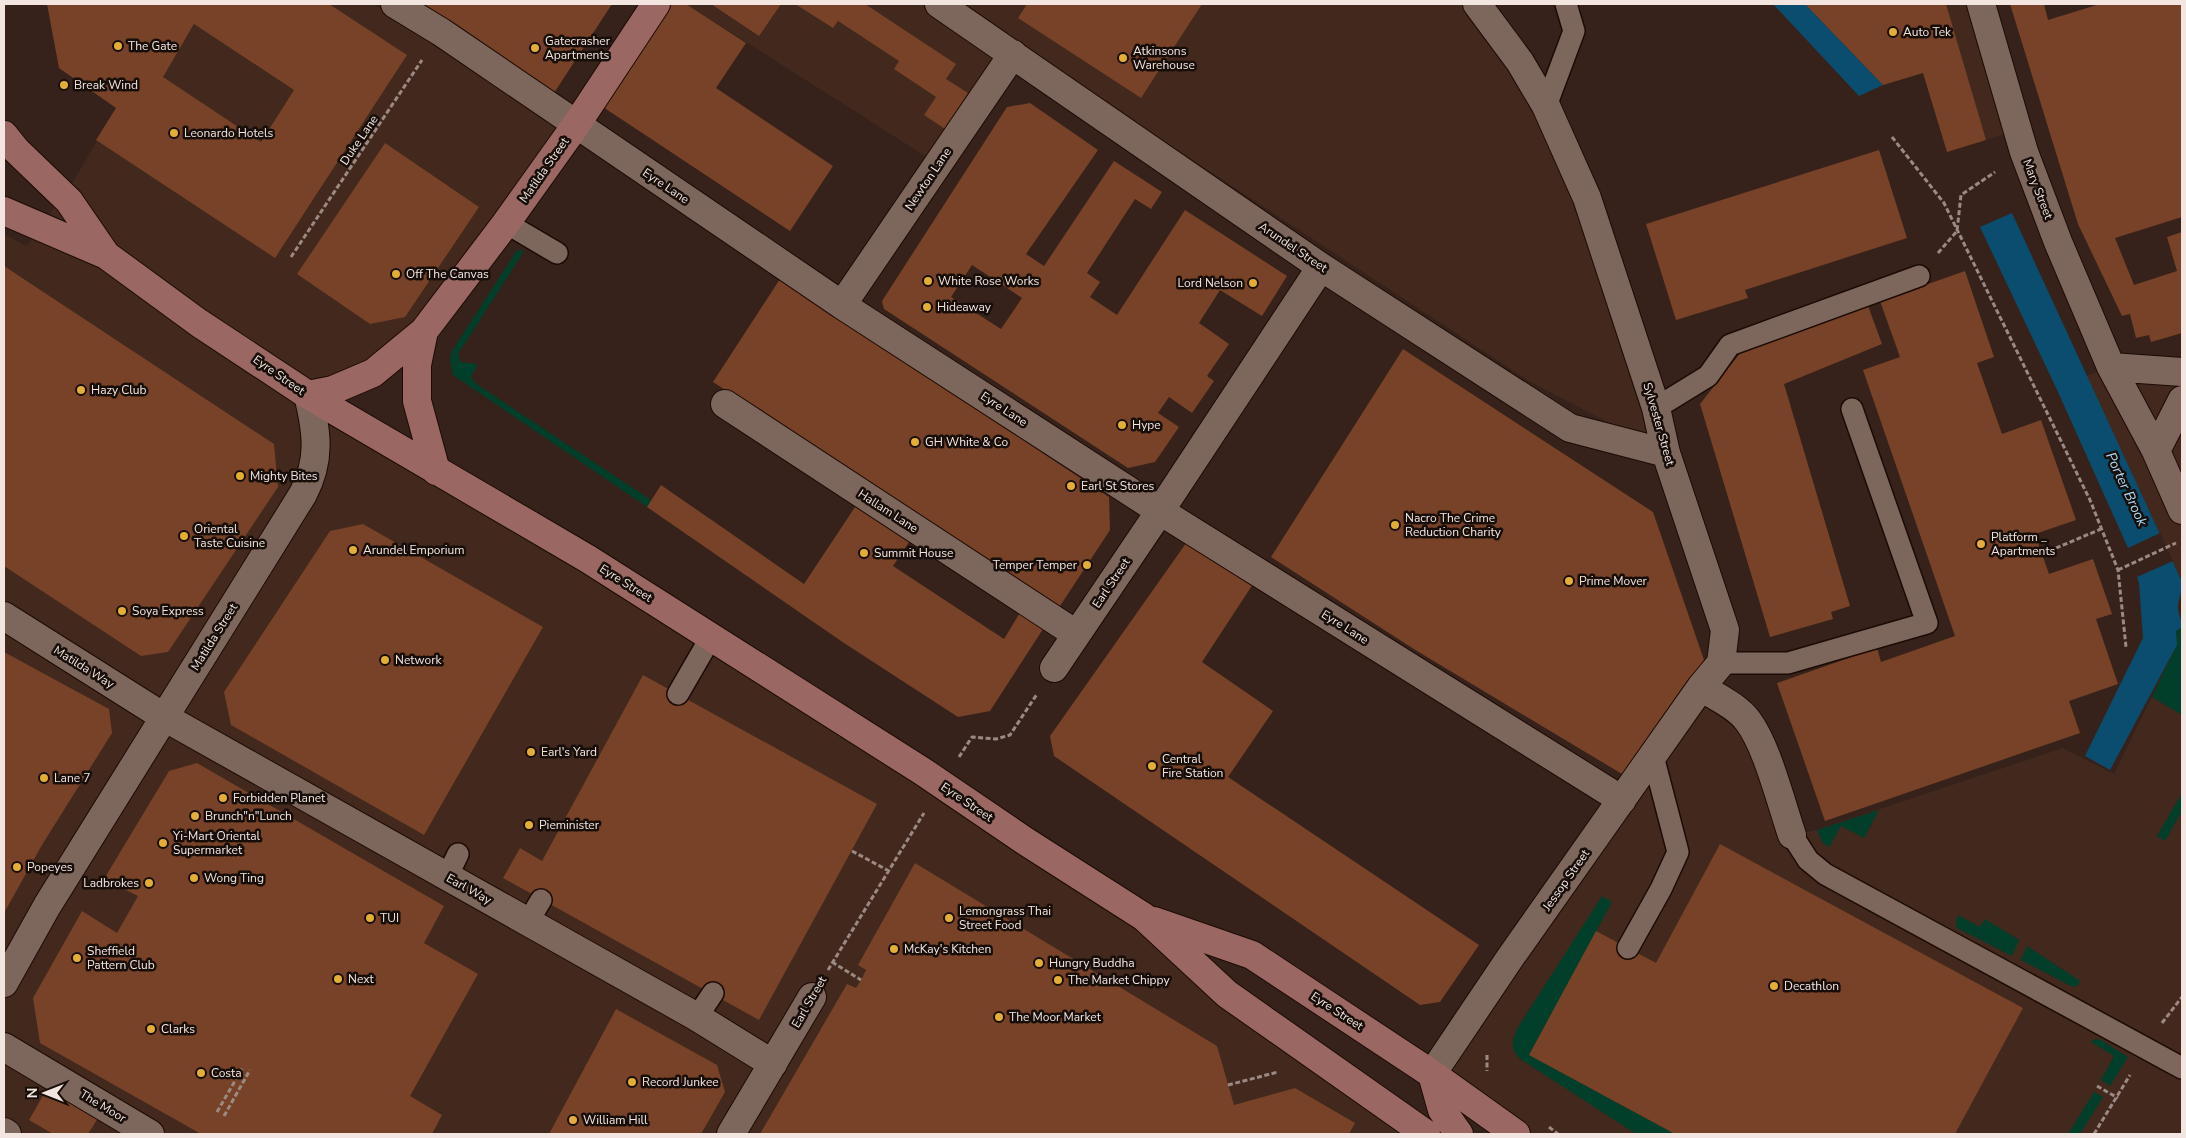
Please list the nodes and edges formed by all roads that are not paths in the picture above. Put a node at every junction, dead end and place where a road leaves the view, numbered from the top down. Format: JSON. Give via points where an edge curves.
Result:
{"nodes":[{"id":1,"x":396,"y":4,"type":"edge"},
{"id":2,"x":656,"y":4,"type":"edge"},
{"id":3,"x":939,"y":4,"type":"edge"},
{"id":4,"x":1477,"y":4,"type":"edge"},
{"id":5,"x":1566,"y":4,"type":"edge"},
{"id":6,"x":1981,"y":4,"type":"edge"},
{"id":7,"x":1013,"y":54,"type":"junction"},
{"id":8,"x":1546,"y":106,"type":"junction"},
{"id":9,"x":576,"y":125,"type":"junction"},
{"id":10,"x":4,"y":135,"type":"edge"},
{"id":11,"x":4,"y":210,"type":"edge"},
{"id":12,"x":506,"y":223,"type":"junction"},
{"id":13,"x":557,"y":254,"type":"dead end"},
{"id":14,"x":106,"y":255,"type":"junction"},
{"id":15,"x":1321,"y":267,"type":"junction"},
{"id":16,"x":1919,"y":276,"type":"road end"},
{"id":17,"x":842,"y":305,"type":"junction"},
{"id":18,"x":424,"y":331,"type":"junction"},
{"id":19,"x":2112,"y":367,"type":"junction"},
{"id":20,"x":2182,"y":372,"type":"edge"},
{"id":21,"x":308,"y":395,"type":"junction"},
{"id":22,"x":2182,"y":400,"type":"edge"},
{"id":23,"x":725,"y":404,"type":"dead end"},
{"id":24,"x":1656,"y":408,"type":"junction"},
{"id":25,"x":1852,"y":409,"type":"dead end"},
{"id":26,"x":2156,"y":451,"type":"junction"},
{"id":27,"x":1666,"y":453,"type":"junction"},
{"id":28,"x":436,"y":471,"type":"junction"},
{"id":29,"x":2182,"y":510,"type":"edge"},
{"id":30,"x":1160,"y":511,"type":"junction"},
{"id":31,"x":4,"y":616,"type":"edge"},
{"id":32,"x":1076,"y":634,"type":"junction"},
{"id":33,"x":711,"y":637,"type":"junction"},
{"id":34,"x":1721,"y":663,"type":"junction"},
{"id":35,"x":1054,"y":668,"type":"road end"},
{"id":36,"x":1701,"y":687,"type":"junction"},
{"id":37,"x":678,"y":694,"type":"dead end"},
{"id":38,"x":164,"y":717,"type":"junction"},
{"id":39,"x":1653,"y":756,"type":"junction"},
{"id":40,"x":1622,"y":800,"type":"junction"},
{"id":41,"x":1792,"y":835,"type":"joint"},
{"id":42,"x":1144,"y":917,"type":"junction"},
{"id":43,"x":1628,"y":948,"type":"dead end"},
{"id":44,"x":4,"y":983,"type":"edge"},
{"id":45,"x":713,"y":993,"type":"dead end"},
{"id":46,"x":812,"y":997,"type":"road end"},
{"id":47,"x":697,"y":1017,"type":"junction"},
{"id":48,"x":4,"y":1046,"type":"edge"},
{"id":49,"x":2179,"y":1060,"type":"edge"},
{"id":50,"x":773,"y":1064,"type":"junction"},
{"id":51,"x":1432,"y":1074,"type":"junction"},
{"id":52,"x":4,"y":1132,"type":"edge"},
{"id":53,"x":7,"y":1134,"type":"edge"},
{"id":54,"x":150,"y":1134,"type":"edge"},
{"id":55,"x":731,"y":1134,"type":"edge"},
{"id":56,"x":1426,"y":1134,"type":"edge"},
{"id":57,"x":1459,"y":1134,"type":"edge"},
{"id":58,"x":1516,"y":1134,"type":"edge"}],
"edges":[{"from":1,"to":9,"type":"street","name":"Eyre Lane"},
{"from":2,"to":9,"type":"street","name":"Matilda Street"},
{"from":3,"to":7,"type":"street","name":"Arundel Street"},
{"from":4,"to":8,"type":"street","name":"Sylvester Street","via":[[1520,62]]},
{"from":5,"to":8,"type":"lane","via":[[1574,31]]},
{"from":6,"to":19,"type":"street","name":"Mary Street","via":[[2024,152],[2058,242]]},
{"from":7,"to":15,"type":"street","name":"Arundel Street"},
{"from":7,"to":17,"type":"street","name":"Newton Lane"},
{"from":8,"to":24,"type":"street","name":"Sylvester Street","via":[[1587,198]]},
{"from":9,"to":12,"type":"street","name":"Matilda Street"},
{"from":9,"to":17,"type":"street","name":"Eyre Lane"},
{"from":10,"to":14,"type":"street","name":"Eyre Street","via":[[69,201]]},
{"from":11,"to":14,"type":"street","name":"Eyre Street"},
{"from":12,"to":13,"type":"lane"},
{"from":12,"to":18,"type":"street","name":"Matilda Street"},
{"from":14,"to":21,"type":"street","name":"Eyre Street"},
{"from":15,"to":27,"type":"street","name":"Arundel Street","via":[[1570,428]]},
{"from":15,"to":30,"type":"street","name":"Earl Street"},
{"from":16,"to":24,"type":"lane","via":[[1730,345],[1708,376]]},
{"from":17,"to":30,"type":"street","name":"Eyre Lane"},
{"from":18,"to":21,"type":"street","name":"Matilda Street","via":[[373,372],[334,390]]},
{"from":18,"to":28,"type":"street","name":"Matilda Street","via":[[417,365],[417,401]]},
{"from":19,"to":20,"type":"street"},
{"from":19,"to":26,"type":"street","name":"Mary Street"},
{"from":21,"to":28,"type":"street","name":"Eyre Street"},
{"from":21,"to":38,"type":"street","name":"Matilda Street","via":[[316,453],[310,480]]},
{"from":22,"to":26,"type":"street"},
{"from":23,"to":32,"type":"street","name":"Hallam Lane"},
{"from":24,"to":27,"type":"street","name":"Sylvester Street"},
{"from":25,"to":34,"type":"lane","via":[[1927,623],[1788,663]]},
{"from":26,"to":29,"type":"street","name":"Mary Street"},
{"from":27,"to":34,"type":"street","name":"Sylvester Street","via":[[1720,612],[1724,630]]},
{"from":28,"to":33,"type":"street","name":"Eyre Street","via":[[588,559]]},
{"from":30,"to":32,"type":"street","name":"Earl Street"},
{"from":30,"to":40,"type":"street","name":"Eyre Lane"},
{"from":31,"to":38,"type":"street","name":"Matilda Way"},
{"from":32,"to":35,"type":"street","name":"Earl Street"},
{"from":33,"to":37,"type":"lane"},
{"from":33,"to":42,"type":"street","name":"Eyre Street"},
{"from":34,"to":36,"type":"street"},
{"from":36,"to":39,"type":"street","name":"Jessop Street"},
{"from":36,"to":41,"type":"street","via":[[1747,719],[1766,758]]},
{"from":38,"to":44,"type":"street","name":"Matilda Street","via":[[47,906]]},
{"from":38,"to":47,"type":"street","name":"Earl Way","via":[[452,865],[534,911]]},
{"from":39,"to":40,"type":"street","name":"Jessop Street"},
{"from":39,"to":43,"type":"lane","via":[[1678,852]]},
{"from":40,"to":51,"type":"street","name":"Jessop Street"},
{"from":41,"to":49,"type":"lane","via":[[1808,860],[1825,874],[2145,1047]]},
{"from":42,"to":51,"type":"street","name":"Eyre Street","via":[[1252,955]]},
{"from":42,"to":56,"type":"street","name":"Eyre Street","via":[[1227,994]]},
{"from":45,"to":47,"type":"lane"},
{"from":46,"to":50,"type":"street","name":"Earl Street"},
{"from":47,"to":50,"type":"street","name":"Earl Way"},
{"from":48,"to":54,"type":"street","name":"The Moor"},
{"from":50,"to":55,"type":"street","name":"Earl Street"},
{"from":51,"to":57,"type":"street","via":[[1442,1110]]},
{"from":51,"to":58,"type":"street","name":"Eyre Street"},
{"from":52,"to":53,"type":"street"}]}
